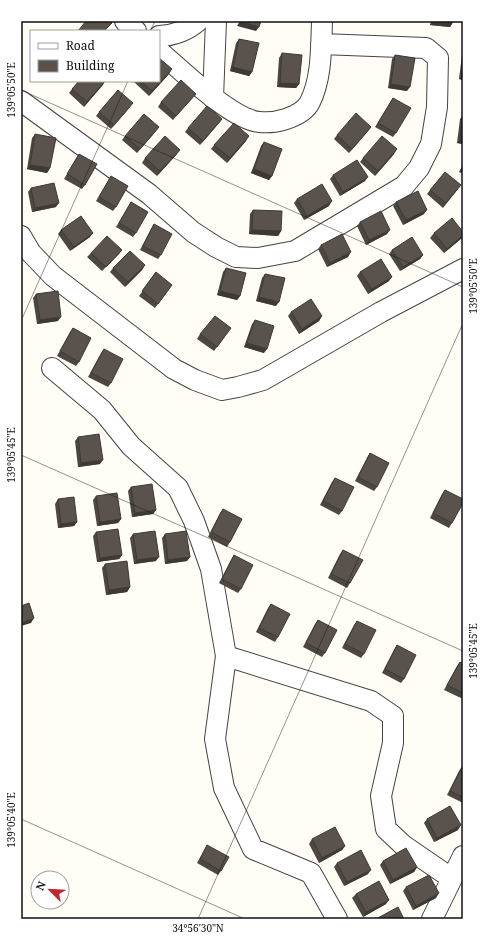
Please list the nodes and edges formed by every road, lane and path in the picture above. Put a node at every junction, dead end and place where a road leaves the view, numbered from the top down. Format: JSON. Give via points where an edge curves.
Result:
{"nodes":[{"id":1,"x":125,"y":21,"type":"edge"},
{"id":2,"x":198,"y":21,"type":"edge"},
{"id":3,"x":216,"y":21,"type":"edge"},
{"id":4,"x":322,"y":21,"type":"edge"},
{"id":5,"x":135,"y":30,"type":"edge"},
{"id":6,"x":160,"y":36,"type":"edge"},
{"id":7,"x":321,"y":44,"type":"junction"},
{"id":8,"x":160,"y":52,"type":"edge"},
{"id":9,"x":213,"y":98,"type":"junction"},
{"id":10,"x":21,"y":101,"type":"edge"},
{"id":11,"x":21,"y":236,"type":"edge"},
{"id":12,"x":463,"y":269,"type":"edge"},
{"id":13,"x":52,"y":368,"type":"dead end"},
{"id":14,"x":226,"y":656,"type":"junction"},
{"id":15,"x":463,"y":856,"type":"edge"},
{"id":16,"x":451,"y":878,"type":"junction"},
{"id":17,"x":338,"y":919,"type":"edge"},
{"id":18,"x":432,"y":919,"type":"edge"}],
"edges":[{"from":1,"to":5,"type":"street"},
{"from":2,"to":6,"type":"street","via":[[191,28]]},
{"from":3,"to":9,"type":"street"},
{"from":4,"to":7,"type":"street"},
{"from":7,"to":9,"type":"street","via":[[317,83],[310,103],[296,116],[275,122],[258,122],[239,115]]},
{"from":7,"to":10,"type":"street","via":[[426,48],[438,58],[437,107],[431,144],[419,168],[404,186],[295,251],[258,258],[236,257],[216,247],[149,194]]},
{"from":8,"to":9,"type":"street"},
{"from":11,"to":12,"type":"street","via":[[31,253],[53,276],[174,369],[222,390],[263,380],[381,312]]},
{"from":13,"to":14,"type":"street","via":[[102,410],[132,446],[178,488],[194,521],[211,569]]},
{"from":14,"to":16,"type":"street","via":[[371,702],[393,716],[392,743],[381,796],[386,829],[403,845]]},
{"from":14,"to":17,"type":"street","via":[[215,739],[224,788],[253,849],[311,873]]},
{"from":15,"to":16,"type":"street"},
{"from":16,"to":18,"type":"street"}]}
